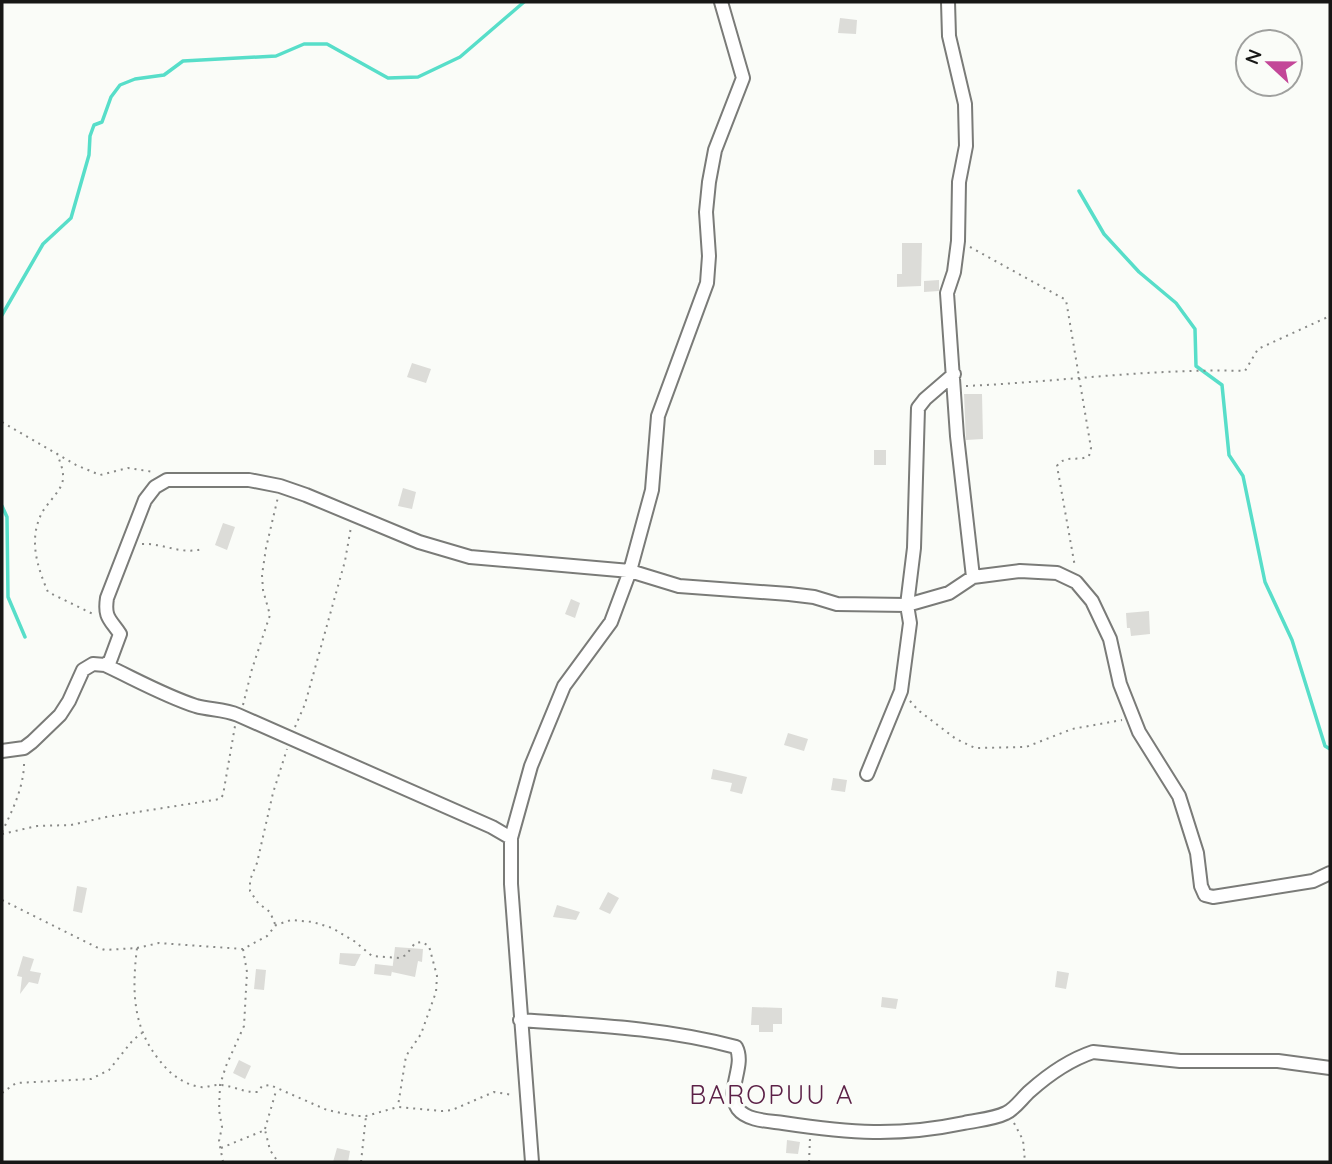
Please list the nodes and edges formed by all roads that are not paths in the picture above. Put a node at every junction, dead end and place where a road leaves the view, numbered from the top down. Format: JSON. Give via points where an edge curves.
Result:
{"nodes":[{"id":1,"x":721,"y":2,"type":"edge"},
{"id":2,"x":948,"y":2,"type":"edge"},
{"id":3,"x":954,"y":380,"type":"junction"},
{"id":4,"x":630,"y":571,"type":"junction"},
{"id":5,"x":973,"y":577,"type":"junction"},
{"id":6,"x":907,"y":604,"type":"junction"},
{"id":7,"x":105,"y":665,"type":"junction"},
{"id":8,"x":2,"y":751,"type":"edge"},
{"id":9,"x":867,"y":774,"type":"dead end"},
{"id":10,"x":511,"y":838,"type":"junction"},
{"id":11,"x":1330,"y":873,"type":"edge"},
{"id":12,"x":520,"y":1020,"type":"junction"},
{"id":13,"x":1330,"y":1068,"type":"edge"},
{"id":14,"x":532,"y":1162,"type":"edge"}],
"edges":[{"from":1,"to":4,"type":"street","via":[[743,78],[715,150],[709,182],[708,283],[658,416],[652,490]]},
{"from":2,"to":3,"type":"street","via":[[949,36],[965,104],[966,146],[959,182],[954,272],[947,293]]},
{"from":3,"to":5,"type":"street"},
{"from":3,"to":6,"type":"street","via":[[918,408],[914,548]]},
{"from":4,"to":6,"type":"street","via":[[679,586],[779,593],[837,604]]},
{"from":4,"to":7,"type":"street","via":[[470,557],[419,542],[280,486],[249,480],[167,480],[145,500],[107,598],[105,611],[120,634]]},
{"from":4,"to":10,"type":"street","via":[[611,622],[564,686],[531,766]]},
{"from":5,"to":6,"type":"street","via":[[949,593]]},
{"from":5,"to":11,"type":"street","via":[[1020,571],[1058,573],[1076,582],[1092,601],[1110,639],[1120,684],[1139,732],[1179,796],[1205,895],[1313,881]]},
{"from":6,"to":9,"type":"street","via":[[910,623],[901,691]]},
{"from":7,"to":8,"type":"street","via":[[93,664],[83,670],[60,715],[24,747]]},
{"from":7,"to":10,"type":"street","via":[[193,705],[225,709]]},
{"from":10,"to":12,"type":"street"},
{"from":12,"to":13,"type":"street","via":[[618,1026],[736,1047],[741,1056],[734,1088],[740,1112],[839,1132],[932,1130],[1009,1113],[1053,1073],[1093,1052]]},
{"from":12,"to":14,"type":"street"}]}
